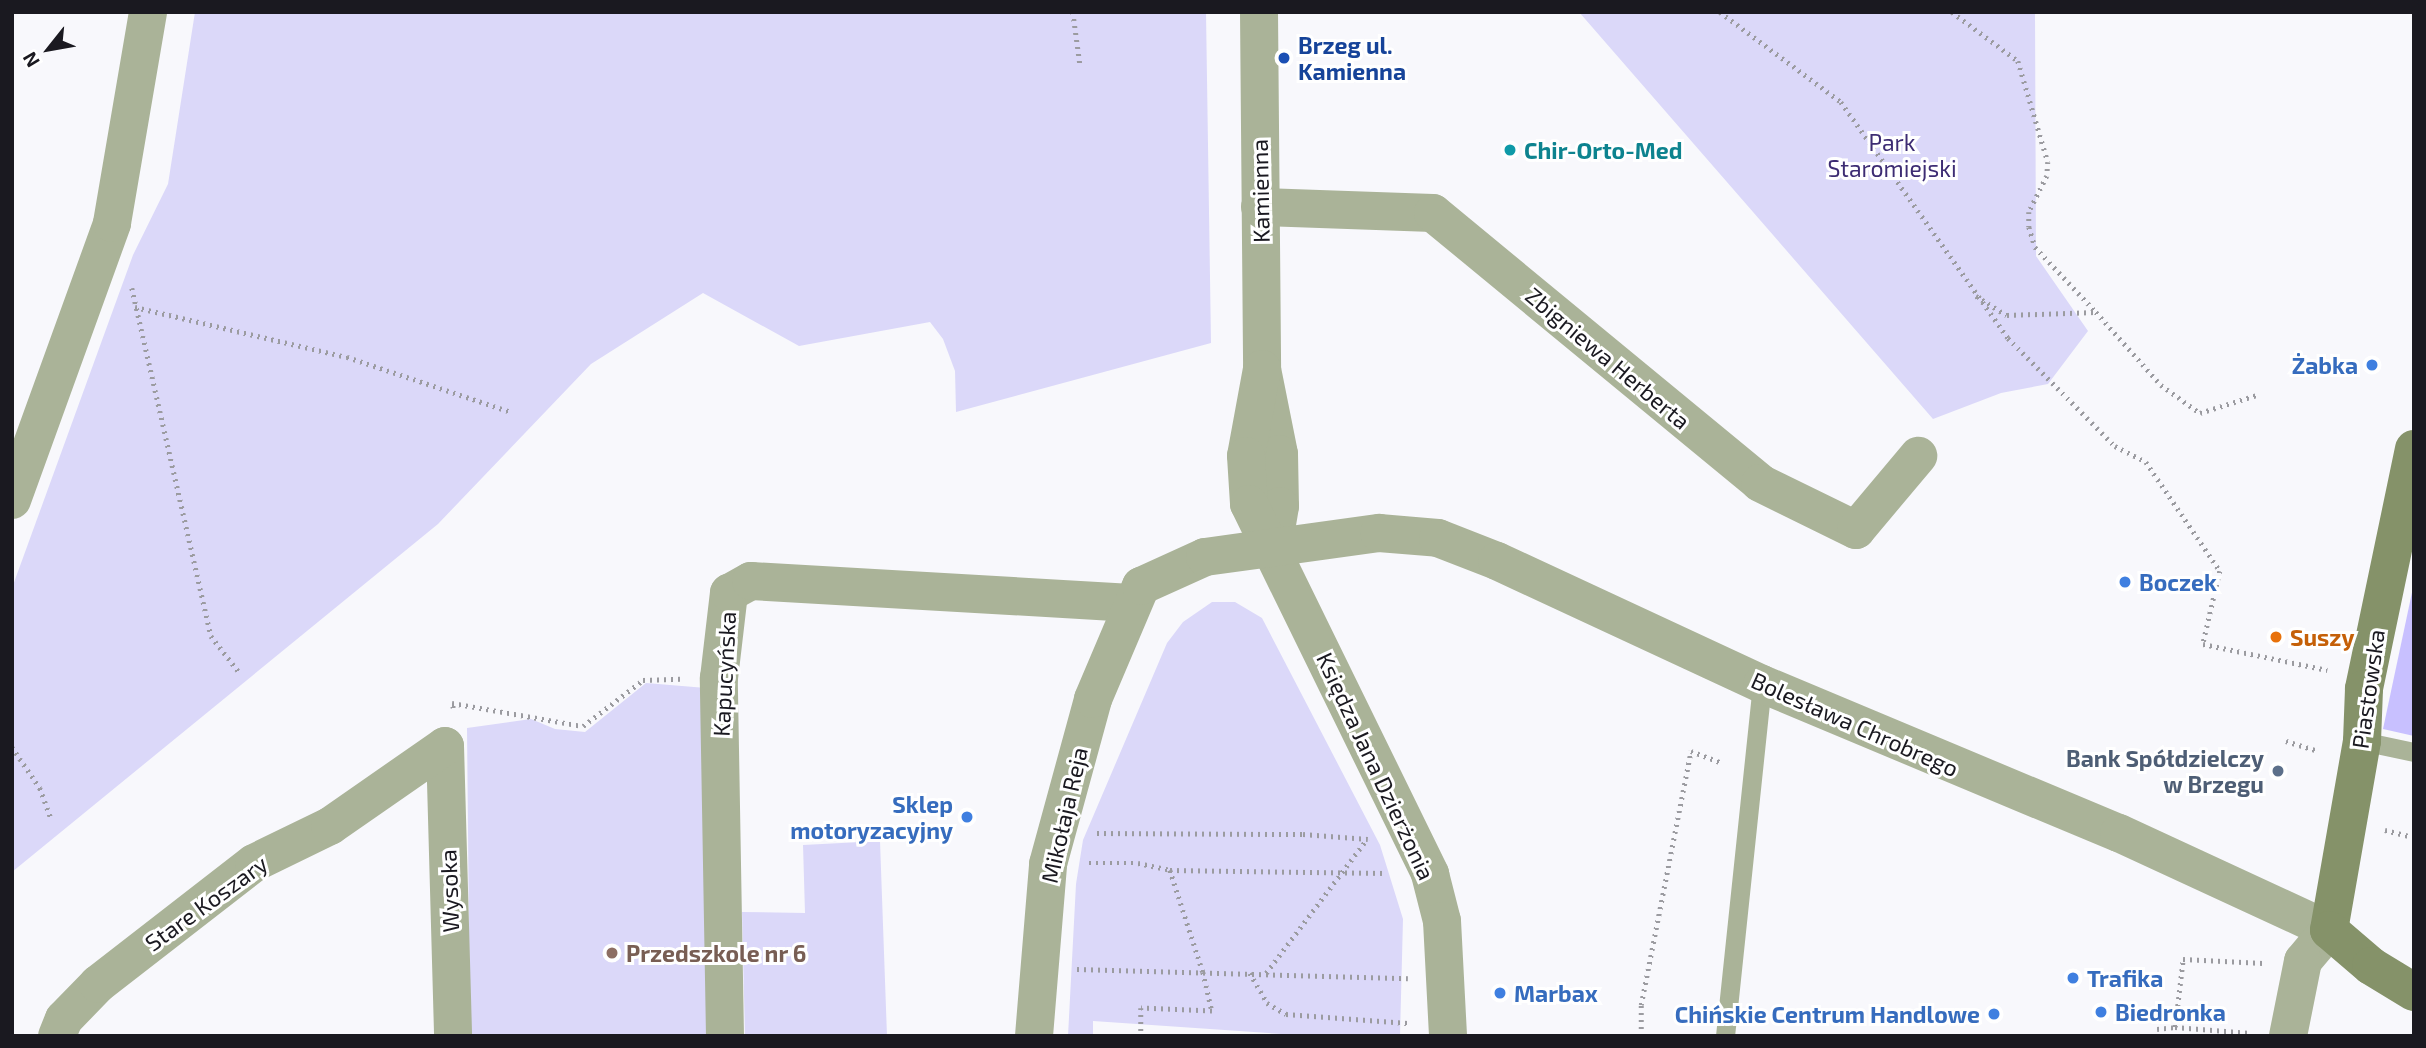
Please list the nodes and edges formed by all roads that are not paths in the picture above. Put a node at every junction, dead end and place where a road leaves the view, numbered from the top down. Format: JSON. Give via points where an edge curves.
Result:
{"nodes":[{"id":1,"x":148,"y":12,"type":"edge"},
{"id":2,"x":1259,"y":12,"type":"edge"},
{"id":3,"x":1261,"y":207,"type":"junction"},
{"id":4,"x":2414,"y":449,"type":"edge"},
{"id":5,"x":1918,"y":456,"type":"dead end"},
{"id":6,"x":12,"y":500,"type":"edge"},
{"id":7,"x":1273,"y":548,"type":"junction"},
{"id":8,"x":1131,"y":603,"type":"junction"},
{"id":9,"x":1762,"y":684,"type":"junction"},
{"id":10,"x":2362,"y":741,"type":"junction"},
{"id":11,"x":445,"y":746,"type":"joint"},
{"id":12,"x":2414,"y":752,"type":"edge"},
{"id":13,"x":2329,"y":930,"type":"junction"},
{"id":14,"x":2414,"y":992,"type":"edge"},
{"id":15,"x":1448,"y":1032,"type":"edge"},
{"id":16,"x":2273,"y":1035,"type":"edge"},
{"id":17,"x":57,"y":1036,"type":"edge"},
{"id":18,"x":453,"y":1036,"type":"edge"},
{"id":19,"x":725,"y":1036,"type":"edge"},
{"id":20,"x":1034,"y":1036,"type":"edge"},
{"id":21,"x":1725,"y":1036,"type":"edge"}],
"edges":[{"from":1,"to":6,"type":"street","via":[[112,223]]},
{"from":2,"to":3,"type":"street","name":"Kamienna"},
{"from":3,"to":5,"type":"street","name":"Zbigniewa Herberta","via":[[1433,213],[1760,483],[1856,530]]},
{"from":3,"to":7,"type":"street","name":"Kamienna","via":[[1262,369],[1279,454],[1280,506]]},
{"from":4,"to":10,"type":"main road","name":"Piastowska","via":[[2364,689]]},
{"from":7,"to":8,"type":"street","name":"Bolesława Chrobrego","via":[[1205,557],[1170,569],[1141,586]]},
{"from":7,"to":9,"type":"street","name":"Bolesława Chrobrego","via":[[1379,533],[1438,538],[1665,636]]},
{"from":7,"to":15,"type":"street","name":"Księdza Jana Dzierżonia","via":[[1423,857],[1442,920]]},
{"from":8,"to":19,"type":"street","name":"Kapucyńska","via":[[751,581],[729,593],[719,678]]},
{"from":8,"to":20,"type":"street","name":"Mikołaja Reja","via":[[1093,699],[1048,864]]},
{"from":9,"to":13,"type":"street","name":"Bolesława Chrobrego","via":[[2119,833]]},
{"from":9,"to":21,"type":"lane"},
{"from":10,"to":12,"type":"lane"},
{"from":10,"to":13,"type":"main road","name":"Piastowska"},
{"from":11,"to":17,"type":"street","name":"Stare Koszary","via":[[330,826],[254,863],[98,984],[64,1019]]},
{"from":11,"to":18,"type":"street","name":"Wysoka"},
{"from":13,"to":14,"type":"main road","name":"Bolesława Chrobrego","via":[[2371,966]]},
{"from":13,"to":16,"type":"street","via":[[2303,961]]}]}
